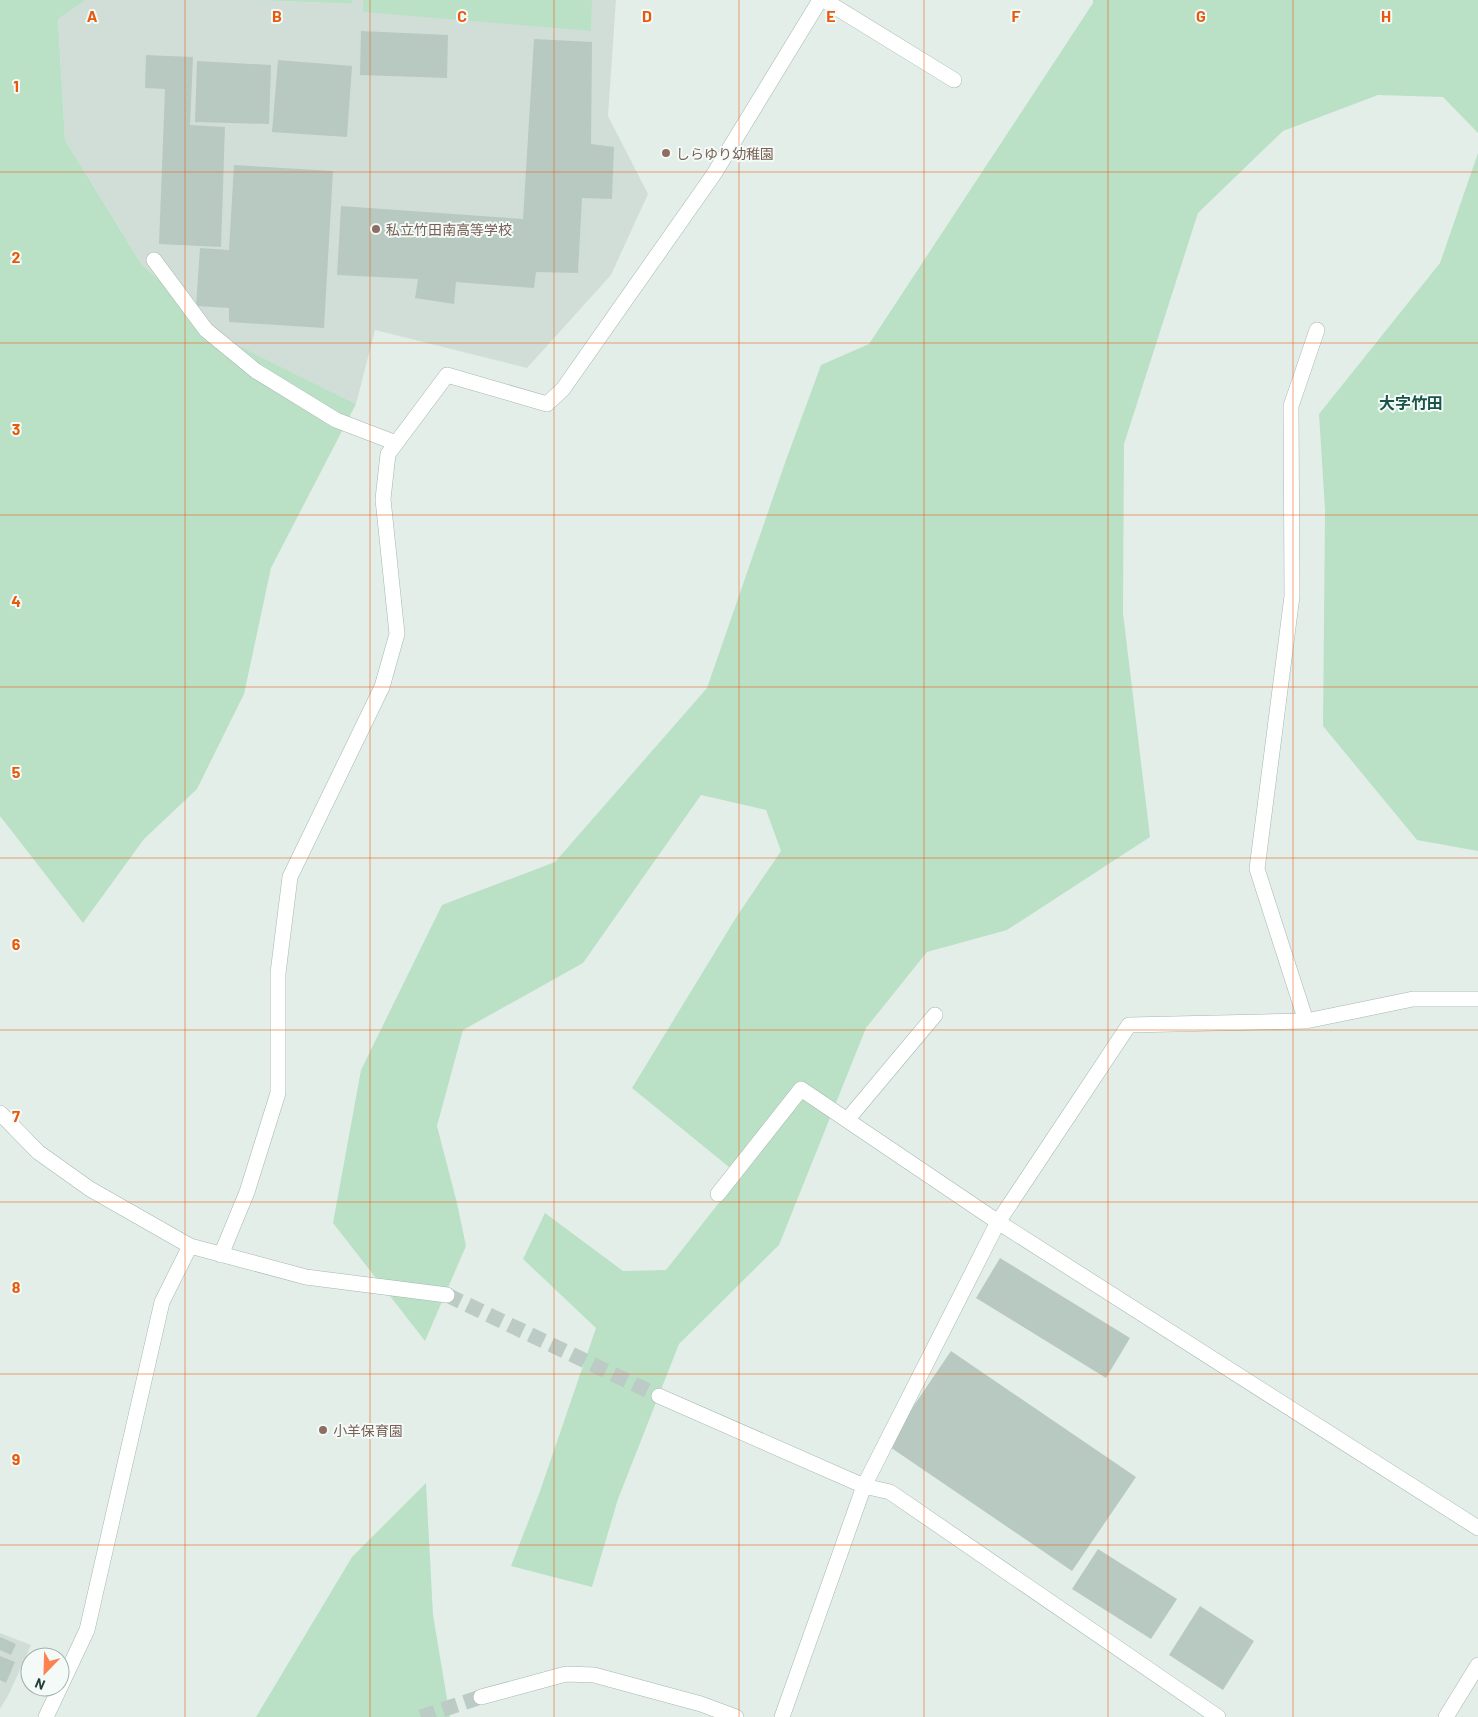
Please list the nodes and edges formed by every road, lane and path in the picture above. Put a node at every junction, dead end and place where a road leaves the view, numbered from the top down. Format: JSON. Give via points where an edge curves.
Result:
{"nodes":[{"id":1,"x":820,"y":0,"type":"edge"},
{"id":2,"x":824,"y":0,"type":"edge"},
{"id":3,"x":954,"y":80,"type":"dead end"},
{"id":4,"x":154,"y":260,"type":"dead end"},
{"id":5,"x":1317,"y":330,"type":"dead end"},
{"id":6,"x":396,"y":443,"type":"junction"},
{"id":7,"x":1478,"y":999,"type":"edge"},
{"id":8,"x":935,"y":1015,"type":"dead end"},
{"id":9,"x":1306,"y":1021,"type":"junction"},
{"id":10,"x":0,"y":1113,"type":"edge"},
{"id":11,"x":847,"y":1120,"type":"junction"},
{"id":12,"x":718,"y":1194,"type":"dead end"},
{"id":13,"x":998,"y":1222,"type":"junction"},
{"id":14,"x":190,"y":1246,"type":"junction"},
{"id":15,"x":221,"y":1255,"type":"junction"},
{"id":16,"x":447,"y":1294,"type":"tunnel mouth"},
{"id":17,"x":659,"y":1396,"type":"tunnel mouth"},
{"id":18,"x":864,"y":1486,"type":"junction"},
{"id":19,"x":1478,"y":1528,"type":"edge"},
{"id":20,"x":1478,"y":1665,"type":"edge"},
{"id":21,"x":481,"y":1697,"type":"tunnel mouth"},
{"id":22,"x":46,"y":1717,"type":"edge"},
{"id":23,"x":736,"y":1717,"type":"edge"},
{"id":24,"x":782,"y":1717,"type":"edge"},
{"id":25,"x":1218,"y":1717,"type":"edge"},
{"id":26,"x":1446,"y":1717,"type":"edge"}],
"edges":[{"from":1,"to":6,"type":"street","via":[[714,174],[563,389],[547,404],[447,375]]},
{"from":2,"to":3,"type":"street"},
{"from":4,"to":6,"type":"street","via":[[206,330],[256,371],[336,420]]},
{"from":5,"to":9,"type":"street","via":[[1291,406],[1292,596],[1257,868]]},
{"from":6,"to":15,"type":"street","via":[[388,454],[383,499],[397,634],[382,688],[290,877],[278,973],[278,1093],[247,1192]]},
{"from":7,"to":9,"type":"street","via":[[1413,999]]},
{"from":8,"to":11,"type":"street"},
{"from":9,"to":13,"type":"street","via":[[1129,1025]]},
{"from":10,"to":14,"type":"street","via":[[38,1152],[90,1189]]},
{"from":11,"to":12,"type":"street","via":[[801,1089]]},
{"from":11,"to":13,"type":"street"},
{"from":13,"to":18,"type":"street"},
{"from":13,"to":19,"type":"street"},
{"from":14,"to":15,"type":"street"},
{"from":14,"to":22,"type":"street","via":[[162,1302],[87,1630]]},
{"from":15,"to":16,"type":"street","via":[[306,1277]]},
{"from":17,"to":18,"type":"street"},
{"from":18,"to":24,"type":"street"},
{"from":18,"to":25,"type":"street","via":[[890,1492]]},
{"from":20,"to":26,"type":"street"},
{"from":21,"to":23,"type":"street","via":[[566,1674],[594,1675],[701,1704]]}]}
